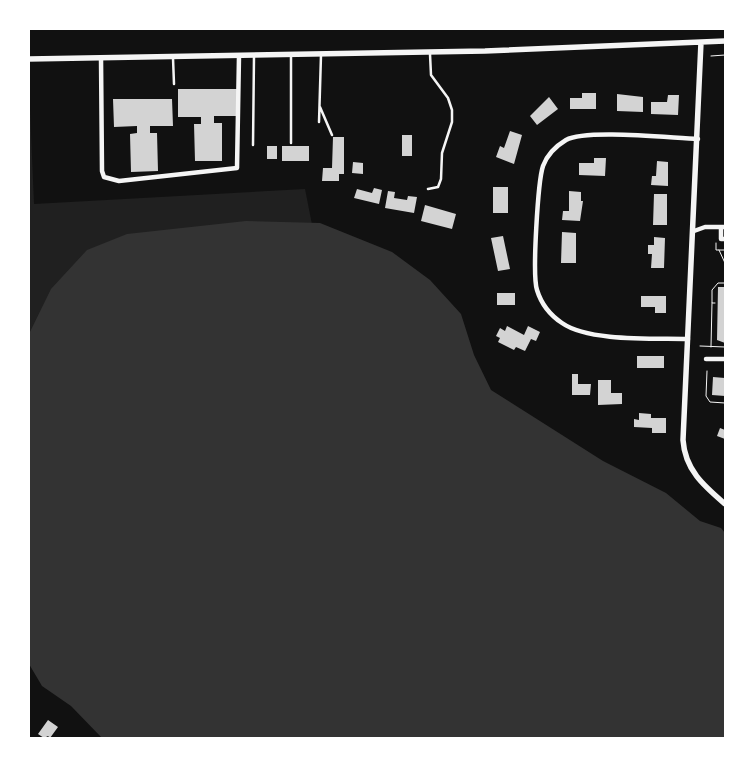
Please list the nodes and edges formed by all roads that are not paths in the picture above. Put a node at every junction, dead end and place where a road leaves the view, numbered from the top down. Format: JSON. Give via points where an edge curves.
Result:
{"nodes":[{"id":1,"x":725,"y":41,"type":"edge"},
{"id":2,"x":701,"y":42,"type":"junction"},
{"id":3,"x":430,"y":52,"type":"junction"},
{"id":4,"x":321,"y":54,"type":"junction"},
{"id":5,"x":291,"y":55,"type":"junction"},
{"id":6,"x":239,"y":56,"type":"junction"},
{"id":7,"x":254,"y":56,"type":"junction"},
{"id":8,"x":102,"y":58,"type":"junction"},
{"id":9,"x":174,"y":58,"type":"junction"},
{"id":10,"x":29,"y":59,"type":"edge"},
{"id":11,"x":174,"y":84,"type":"dead end"},
{"id":12,"x":319,"y":105,"type":"junction"},
{"id":13,"x":319,"y":122,"type":"dead end"},
{"id":14,"x":332,"y":135,"type":"dead end"},
{"id":15,"x":698,"y":139,"type":"junction"},
{"id":16,"x":291,"y":144,"type":"dead end"},
{"id":17,"x":253,"y":146,"type":"dead end"},
{"id":18,"x":428,"y":189,"type":"dead end"},
{"id":19,"x":723,"y":228,"type":"edge"},
{"id":20,"x":694,"y":231,"type":"junction"},
{"id":21,"x":725,"y":239,"type":"edge"},
{"id":22,"x":688,"y":339,"type":"junction"},
{"id":23,"x":706,"y":359,"type":"dead end"},
{"id":24,"x":725,"y":359,"type":"edge"},
{"id":25,"x":725,"y":504,"type":"edge"}],
"edges":[{"from":1,"to":2,"type":"street"},
{"from":2,"to":3,"type":"street"},
{"from":2,"to":15,"type":"street"},
{"from":3,"to":4,"type":"street"},
{"from":3,"to":18,"type":"lane","via":[[431,75],[448,98],[452,122],[442,153],[441,179],[438,187]]},
{"from":4,"to":5,"type":"street"},
{"from":4,"to":12,"type":"lane"},
{"from":5,"to":7,"type":"street"},
{"from":5,"to":16,"type":"lane"},
{"from":6,"to":7,"type":"street"},
{"from":6,"to":8,"type":"street","via":[[237,168],[119,181],[104,177],[102,171]]},
{"from":6,"to":9,"type":"street"},
{"from":7,"to":17,"type":"lane"},
{"from":8,"to":9,"type":"street"},
{"from":8,"to":10,"type":"street"},
{"from":9,"to":11,"type":"lane"},
{"from":12,"to":13,"type":"lane"},
{"from":12,"to":14,"type":"lane"},
{"from":15,"to":20,"type":"street"},
{"from":15,"to":22,"type":"street","via":[[583,135],[566,140],[554,149],[544,165],[538,218],[535,281],[540,299],[561,322],[590,334]]},
{"from":19,"to":20,"type":"street"},
{"from":19,"to":21,"type":"street","via":[[721,239]]},
{"from":20,"to":22,"type":"street"},
{"from":22,"to":25,"type":"street","via":[[685,454],[697,477]]},
{"from":23,"to":24,"type":"street"}]}
